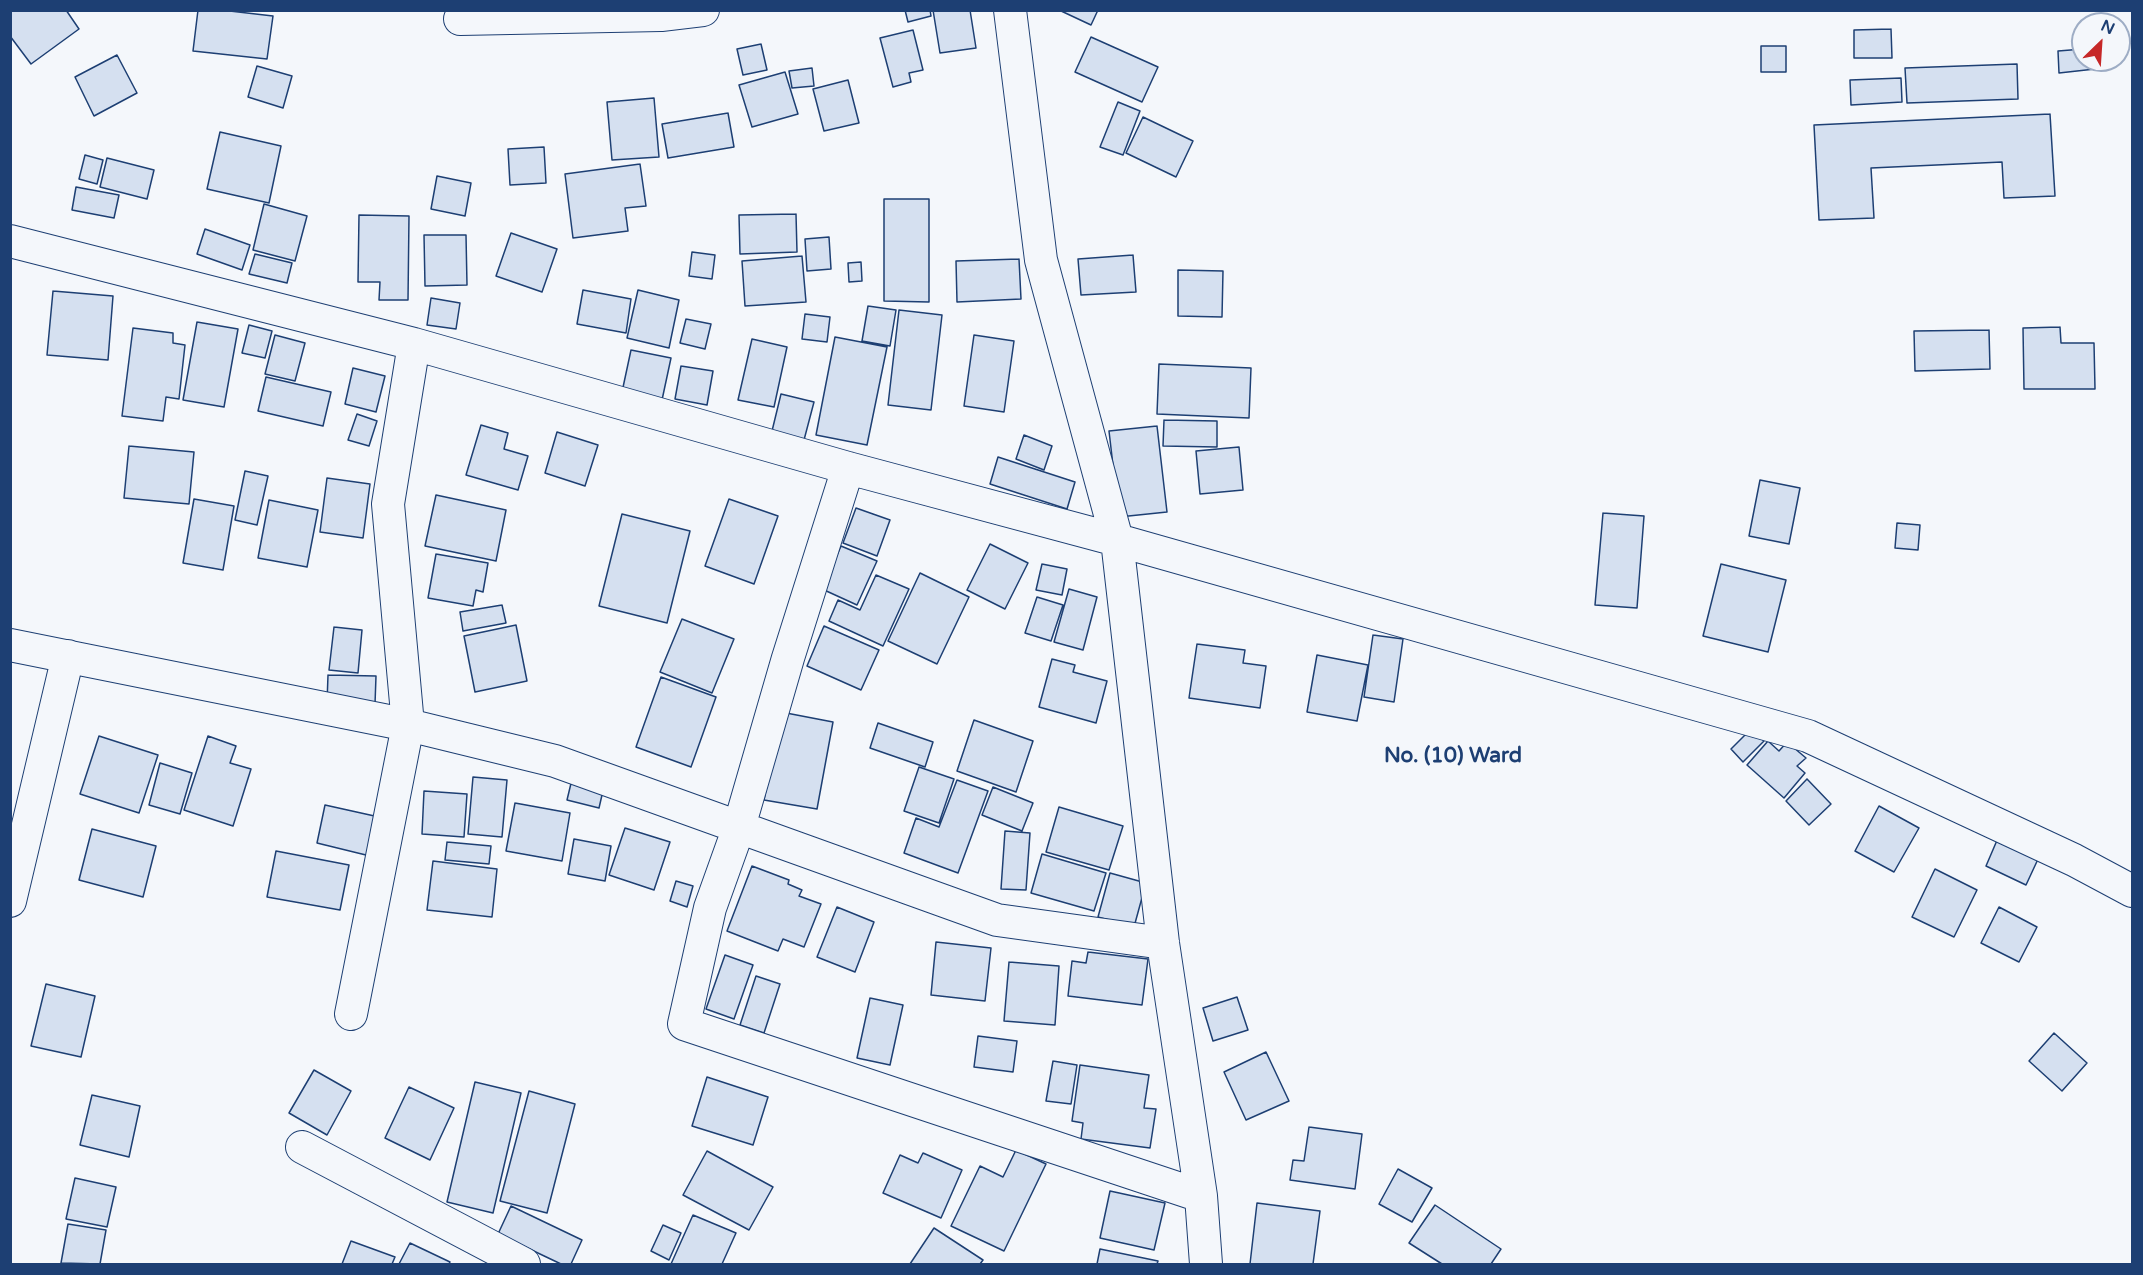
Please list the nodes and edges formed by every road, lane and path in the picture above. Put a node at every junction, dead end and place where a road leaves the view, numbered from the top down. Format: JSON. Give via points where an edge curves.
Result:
{"nodes":[{"id":1,"x":703,"y":10,"type":"edge"},
{"id":2,"x":1010,"y":10,"type":"edge"},
{"id":3,"x":460,"y":19,"type":"dead end"},
{"id":4,"x":10,"y":241,"type":"edge"},
{"id":5,"x":414,"y":344,"type":"junction"},
{"id":6,"x":848,"y":468,"type":"junction"},
{"id":7,"x":1117,"y":540,"type":"junction"},
{"id":8,"x":10,"y":645,"type":"edge"},
{"id":9,"x":68,"y":656,"type":"junction"},
{"id":10,"x":408,"y":725,"type":"junction"},
{"id":11,"x":739,"y":827,"type":"junction"},
{"id":12,"x":2133,"y":891,"type":"edge"},
{"id":13,"x":10,"y":901,"type":"edge"},
{"id":14,"x":1163,"y":943,"type":"junction"},
{"id":15,"x":351,"y":1014,"type":"dead end"},
{"id":16,"x":302,"y":1148,"type":"dead end"},
{"id":17,"x":1201,"y":1196,"type":"junction"},
{"id":18,"x":524,"y":1264,"type":"edge"},
{"id":19,"x":1206,"y":1264,"type":"edge"}],
"edges":[{"from":1,"to":3,"type":"street","via":[[661,15]]},
{"from":2,"to":7,"type":"street","via":[[1041,260]]},
{"from":4,"to":5,"type":"street"},
{"from":5,"to":6,"type":"street"},
{"from":5,"to":10,"type":"street","via":[[388,504]]},
{"from":6,"to":7,"type":"street"},
{"from":6,"to":11,"type":"street"},
{"from":7,"to":12,"type":"street","via":[[1808,736]]},
{"from":7,"to":14,"type":"street"},
{"from":8,"to":9,"type":"street"},
{"from":9,"to":10,"type":"street"},
{"from":9,"to":13,"type":"street"},
{"from":10,"to":11,"type":"street","via":[[555,761]]},
{"from":10,"to":15,"type":"street"},
{"from":11,"to":14,"type":"street","via":[[998,920]]},
{"from":11,"to":17,"type":"street","via":[[710,908],[684,1024]]},
{"from":14,"to":17,"type":"street"},
{"from":16,"to":18,"type":"street"},
{"from":17,"to":19,"type":"street"}]}
